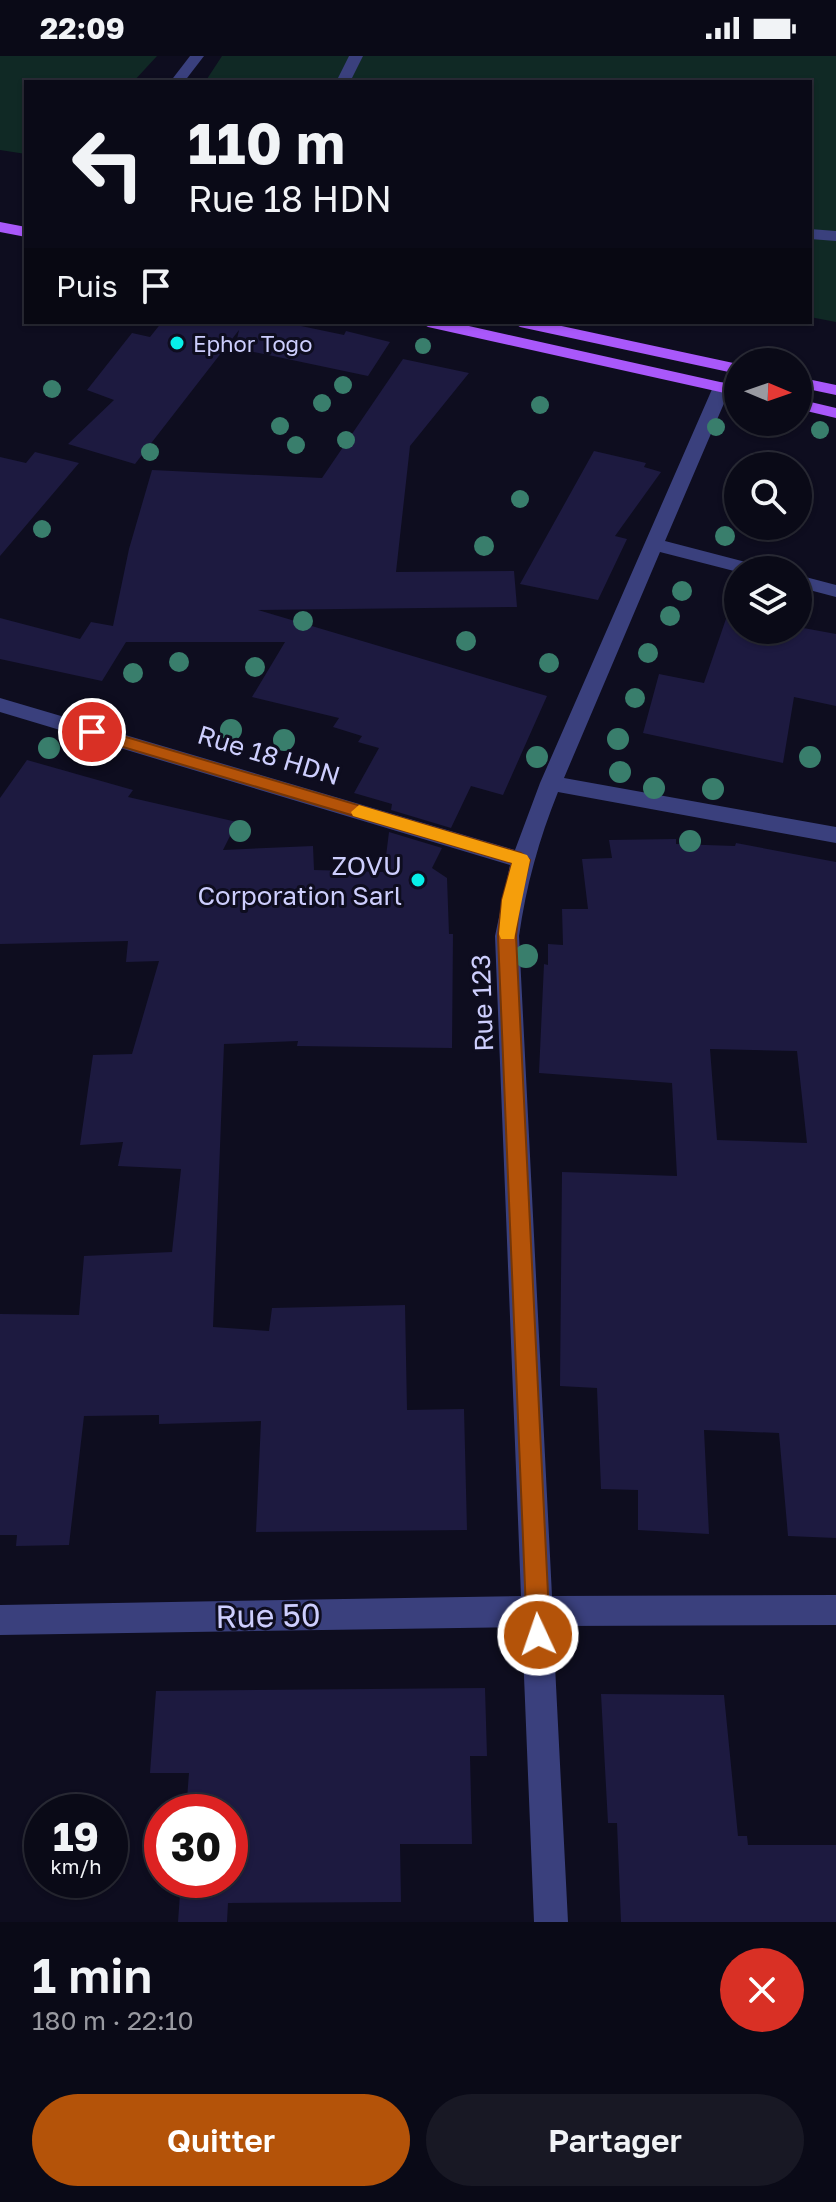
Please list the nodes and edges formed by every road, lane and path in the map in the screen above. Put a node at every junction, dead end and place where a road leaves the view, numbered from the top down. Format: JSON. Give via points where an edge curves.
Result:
{"nodes":[{"id":1,"x":197,"y":56,"type":"edge"},
{"id":2,"x":356,"y":56,"type":"edge"},
{"id":3,"x":179,"y":80,"type":"edge"},
{"id":4,"x":344,"y":80,"type":"edge"},
{"id":5,"x":0,"y":211,"type":"edge"},
{"id":6,"x":24,"y":217,"type":"edge"},
{"id":7,"x":0,"y":227,"type":"edge"},
{"id":8,"x":24,"y":232,"type":"edge"},
{"id":9,"x":812,"y":234,"type":"edge"},
{"id":10,"x":836,"y":236,"type":"edge"},
{"id":11,"x":438,"y":324,"type":"edge"},
{"id":12,"x":527,"y":324,"type":"edge"},
{"id":13,"x":724,"y":380,"type":"edge"},
{"id":14,"x":724,"y":381,"type":"edge"},
{"id":15,"x":812,"y":385,"type":"edge"},
{"id":16,"x":836,"y":390,"type":"edge"},
{"id":17,"x":724,"y":402,"type":"edge"},
{"id":18,"x":812,"y":407,"type":"edge"},
{"id":19,"x":836,"y":413,"type":"edge"},
{"id":20,"x":655,"y":545,"type":"junction"},
{"id":21,"x":724,"y":562,"type":"edge"},
{"id":22,"x":812,"y":585,"type":"edge"},
{"id":23,"x":836,"y":591,"type":"edge"},
{"id":24,"x":0,"y":705,"type":"edge"},
{"id":25,"x":551,"y":783,"type":"junction"},
{"id":26,"x":836,"y":835,"type":"edge"},
{"id":27,"x":521,"y":860,"type":"junction"},
{"id":28,"x":836,"y":1610,"type":"edge"},
{"id":29,"x":537,"y":1611,"type":"junction"},
{"id":30,"x":0,"y":1620,"type":"edge"},
{"id":31,"x":551,"y":1922,"type":"edge"}],
"edges":[{"from":1,"to":3,"type":"street"},
{"from":2,"to":4,"type":"street"},
{"from":5,"to":6,"type":"main road"},
{"from":7,"to":8,"type":"main road"},
{"from":9,"to":10,"type":"street"},
{"from":11,"to":14,"type":"main road"},
{"from":12,"to":13,"type":"main road"},
{"from":15,"to":16,"type":"main road"},
{"from":17,"to":20,"type":"street","name":"Rue 123"},
{"from":18,"to":19,"type":"main road"},
{"from":20,"to":21,"type":"street"},
{"from":20,"to":25,"type":"street","name":"Rue 123"},
{"from":22,"to":23,"type":"street"},
{"from":24,"to":27,"type":"street","name":"Rue 18 HDN"},
{"from":25,"to":26,"type":"street"},
{"from":25,"to":27,"type":"street","name":"Rue 123"},
{"from":27,"to":29,"type":"street","name":"Rue 123","via":[[507,936]]},
{"from":28,"to":29,"type":"street","name":"Rue 50"},
{"from":29,"to":30,"type":"street","name":"Rue 50"},
{"from":29,"to":31,"type":"street","name":"Rue 123"}]}
